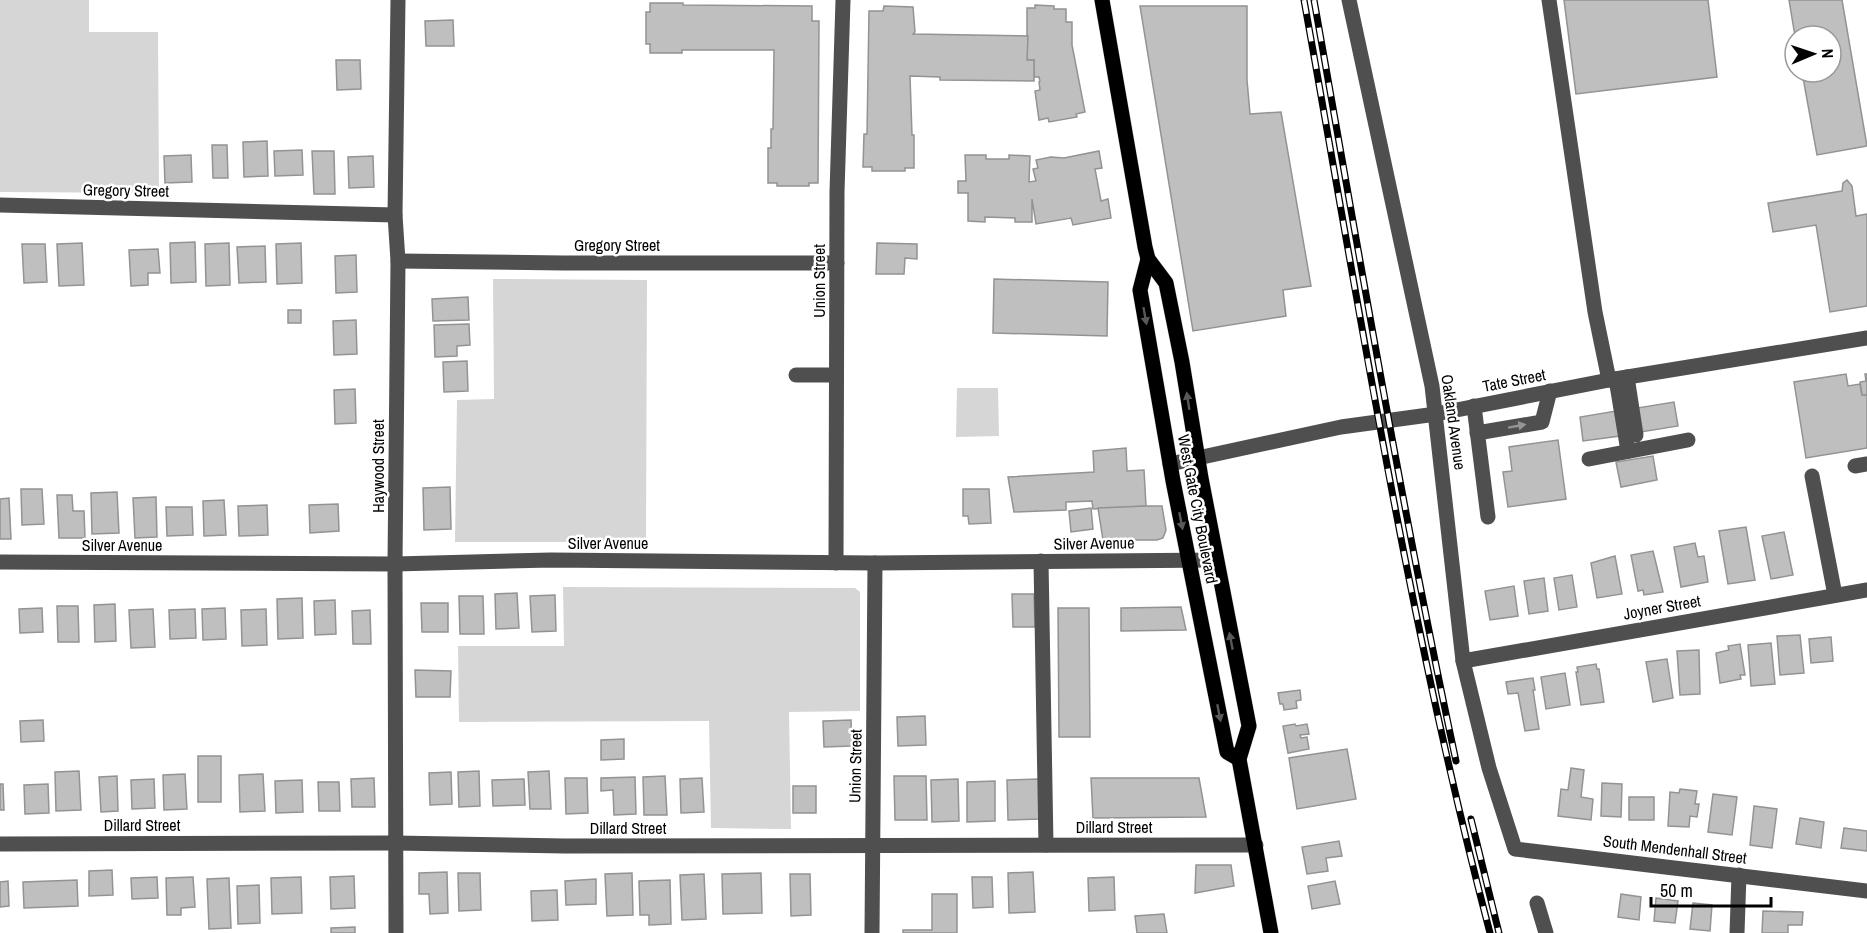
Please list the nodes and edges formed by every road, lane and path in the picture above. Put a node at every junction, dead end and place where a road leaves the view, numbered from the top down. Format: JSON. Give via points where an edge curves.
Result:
{"nodes":[{"id":1,"x":398,"y":0,"type":"edge"},
{"id":2,"x":843,"y":0,"type":"edge"},
{"id":3,"x":1102,"y":0,"type":"edge"},
{"id":4,"x":1349,"y":0,"type":"edge"},
{"id":5,"x":1549,"y":0,"type":"edge"},
{"id":6,"x":0,"y":205,"type":"edge"},
{"id":7,"x":395,"y":214,"type":"junction"},
{"id":8,"x":1148,"y":259,"type":"junction"},
{"id":9,"x":398,"y":261,"type":"junction"},
{"id":10,"x":837,"y":263,"type":"junction"},
{"id":11,"x":1867,"y":338,"type":"edge"},
{"id":12,"x":796,"y":375,"type":"dead end"},
{"id":13,"x":836,"y":375,"type":"junction"},
{"id":14,"x":1618,"y":378,"type":"junction"},
{"id":15,"x":1550,"y":392,"type":"junction"},
{"id":16,"x":1474,"y":406,"type":"junction"},
{"id":17,"x":1436,"y":414,"type":"junction"},
{"id":18,"x":1477,"y":433,"type":"junction"},
{"id":19,"x":1688,"y":441,"type":"dead end"},
{"id":20,"x":1633,"y":450,"type":"junction"},
{"id":21,"x":1197,"y":459,"type":"junction"},
{"id":22,"x":1589,"y":459,"type":"dead end"},
{"id":23,"x":1170,"y":464,"type":"junction"},
{"id":24,"x":1812,"y":476,"type":"dead end"},
{"id":25,"x":1488,"y":517,"type":"dead end"},
{"id":26,"x":1189,"y":559,"type":"junction"},
{"id":27,"x":1216,"y":560,"type":"junction"},
{"id":28,"x":1041,"y":561,"type":"junction"},
{"id":29,"x":0,"y":562,"type":"edge"},
{"id":30,"x":836,"y":563,"type":"junction"},
{"id":31,"x":875,"y":563,"type":"junction"},
{"id":32,"x":395,"y":564,"type":"junction"},
{"id":33,"x":1867,"y":590,"type":"edge"},
{"id":34,"x":1834,"y":595,"type":"junction"},
{"id":35,"x":1463,"y":661,"type":"junction"},
{"id":36,"x":1239,"y":759,"type":"junction"},
{"id":37,"x":395,"y":843,"type":"junction"},
{"id":38,"x":0,"y":844,"type":"edge"},
{"id":39,"x":872,"y":844,"type":"junction"},
{"id":40,"x":1046,"y":845,"type":"junction"},
{"id":41,"x":1256,"y":845,"type":"junction"},
{"id":42,"x":1515,"y":849,"type":"joint"},
{"id":43,"x":1739,"y":875,"type":"junction"},
{"id":44,"x":1867,"y":891,"type":"edge"},
{"id":45,"x":1537,"y":903,"type":"dead end"},
{"id":46,"x":396,"y":933,"type":"edge"},
{"id":47,"x":872,"y":933,"type":"edge"},
{"id":48,"x":1271,"y":933,"type":"edge"},
{"id":49,"x":1546,"y":933,"type":"edge"},
{"id":50,"x":1737,"y":933,"type":"edge"}],
"edges":[{"from":1,"to":7,"type":"street","name":"Haywood Street"},
{"from":2,"to":10,"type":"street","name":"Union Street"},
{"from":3,"to":8,"type":"main road","name":"West Gate City Boulevard"},
{"from":4,"to":17,"type":"street","name":"Oakland Avenue"},
{"from":5,"to":14,"type":"street","via":[[1595,312]]},
{"from":6,"to":7,"type":"street","name":"Gregory Street"},
{"from":7,"to":9,"type":"street","name":"Haywood Street"},
{"from":21,"to":8,"type":"main road","name":"West Gate City Boulevard","one_way":true,"via":[[1166,283]]},
{"from":8,"to":23,"type":"main road","name":"West Gate City Boulevard","one_way":true,"via":[[1140,290]]},
{"from":9,"to":10,"type":"street","name":"Gregory Street"},
{"from":9,"to":32,"type":"street","name":"Haywood Street"},
{"from":10,"to":13,"type":"street","name":"Union Street"},
{"from":11,"to":14,"type":"street","name":"Tate Street"},
{"from":12,"to":13,"type":"street"},
{"from":13,"to":30,"type":"street","name":"Union Street"},
{"from":14,"to":15,"type":"street","name":"Tate Street"},
{"from":14,"to":20,"type":"street"},
{"from":15,"to":16,"type":"street","name":"Tate Street"},
{"from":18,"to":15,"type":"street","one_way":true,"via":[[1542,422]]},
{"from":16,"to":17,"type":"street","name":"Tate Street"},
{"from":16,"to":18,"type":"street"},
{"from":17,"to":21,"type":"street","name":"Tate Street","via":[[1341,427]]},
{"from":17,"to":35,"type":"street","name":"Oakland Avenue"},
{"from":18,"to":25,"type":"street"},
{"from":19,"to":20,"type":"street"},
{"from":20,"to":22,"type":"street"},
{"from":21,"to":23,"type":"street","name":"Tate Street"},
{"from":21,"to":27,"type":"main road","name":"West Gate City Boulevard"},
{"from":23,"to":26,"type":"main road","name":"West Gate City Boulevard","one_way":true},
{"from":24,"to":34,"type":"street"},
{"from":26,"to":27,"type":"street","name":"Silver Avenue"},
{"from":26,"to":28,"type":"street","name":"Silver Avenue"},
{"from":26,"to":36,"type":"main road","name":"West Gate City Boulevard","one_way":true,"via":[[1227,752]]},
{"from":36,"to":27,"type":"main road","name":"West Gate City Boulevard","one_way":true,"via":[[1249,726]]},
{"from":28,"to":31,"type":"street","name":"Silver Avenue"},
{"from":28,"to":40,"type":"street"},
{"from":29,"to":32,"type":"street","name":"Silver Avenue"},
{"from":30,"to":31,"type":"street","name":"Silver Avenue"},
{"from":30,"to":32,"type":"street","name":"Silver Avenue","via":[[551,560]]},
{"from":31,"to":39,"type":"street","name":"Union Street"},
{"from":32,"to":37,"type":"street","name":"Haywood Street"},
{"from":33,"to":34,"type":"street","name":"Joyner Street"},
{"from":34,"to":35,"type":"street","name":"Joyner Street"},
{"from":35,"to":42,"type":"street","name":"Oakland Avenue","via":[[1489,768]]},
{"from":36,"to":41,"type":"main road","name":"West Gate City Boulevard"},
{"from":37,"to":38,"type":"street","name":"Dillard Street"},
{"from":37,"to":39,"type":"street","name":"Dillard Street"},
{"from":37,"to":46,"type":"street","name":"Haywood Street"},
{"from":39,"to":40,"type":"street","name":"Dillard Street"},
{"from":39,"to":47,"type":"street","name":"Union Street"},
{"from":40,"to":41,"type":"street","name":"Dillard Street"},
{"from":41,"to":48,"type":"main road","name":"West Gate City Boulevard"},
{"from":42,"to":43,"type":"street","name":"South Mendenhall Street"},
{"from":43,"to":44,"type":"street","name":"South Mendenhall Street"},
{"from":43,"to":50,"type":"street"},
{"from":45,"to":49,"type":"street"}]}
